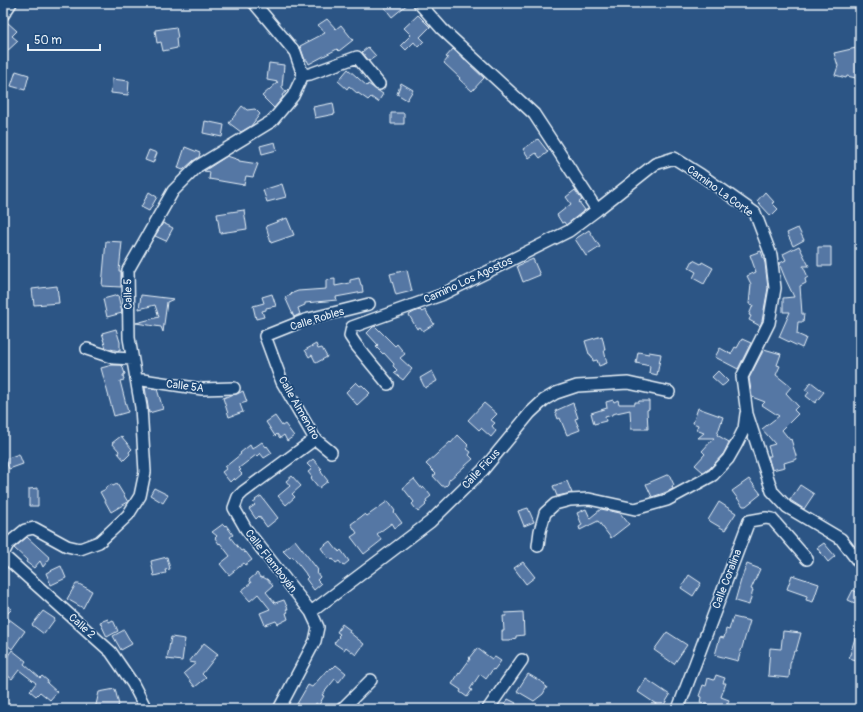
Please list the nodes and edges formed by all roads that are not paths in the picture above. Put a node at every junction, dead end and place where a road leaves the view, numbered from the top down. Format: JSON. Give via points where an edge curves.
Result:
{"nodes":[{"id":1,"x":11,"y":3,"type":"edge"},
{"id":2,"x":254,"y":3,"type":"edge"},
{"id":3,"x":419,"y":3,"type":"edge"},
{"id":4,"x":3,"y":15,"type":"edge"},
{"id":5,"x":303,"y":75,"type":"junction"},
{"id":6,"x":379,"y":84,"type":"dead end"},
{"id":7,"x":597,"y":210,"type":"junction"},
{"id":8,"x":369,"y":304,"type":"dead end"},
{"id":9,"x":265,"y":336,"type":"joint"},
{"id":10,"x":87,"y":349,"type":"dead end"},
{"id":11,"x":132,"y":359,"type":"junction"},
{"id":12,"x":136,"y":379,"type":"junction"},
{"id":13,"x":388,"y":384,"type":"dead end"},
{"id":14,"x":234,"y":388,"type":"dead end"},
{"id":15,"x":669,"y":392,"type":"dead end"},
{"id":16,"x":746,"y":414,"type":"junction"},
{"id":17,"x":315,"y":439,"type":"junction"},
{"id":18,"x":331,"y":452,"type":"dead end"},
{"id":19,"x":538,"y":546,"type":"dead end"},
{"id":20,"x":3,"y":554,"type":"edge"},
{"id":21,"x":807,"y":559,"type":"dead end"},
{"id":22,"x":860,"y":564,"type":"edge"},
{"id":23,"x":311,"y":612,"type":"junction"},
{"id":24,"x":522,"y":660,"type":"dead end"},
{"id":25,"x":371,"y":680,"type":"dead end"},
{"id":26,"x":146,"y":709,"type":"edge"},
{"id":27,"x":279,"y":709,"type":"edge"},
{"id":28,"x":342,"y":709,"type":"edge"},
{"id":29,"x":488,"y":709,"type":"edge"},
{"id":30,"x":678,"y":709,"type":"edge"}],
"edges":[{"from":1,"to":4,"type":"street"},
{"from":2,"to":5,"type":"street","via":[[295,52]]},
{"from":3,"to":7,"type":"street","via":[[442,29],[534,114]]},
{"from":5,"to":6,"type":"street","via":[[357,56]]},
{"from":5,"to":11,"type":"street","name":"Calle 5","via":[[293,96],[272,120],[198,166],[173,191],[128,270],[129,338]]},
{"from":7,"to":13,"type":"street","name":"Camino Los Agostos","via":[[569,231],[441,295],[352,327],[350,336]]},
{"from":7,"to":16,"type":"street","name":"Camino La Corte","via":[[655,164],[674,158],[755,213],[771,255],[775,288],[769,323],[742,377]]},
{"from":8,"to":9,"type":"street","name":"Calle Robles","via":[[305,320]]},
{"from":9,"to":17,"type":"street","name":"Calle Almendro","via":[[282,382]]},
{"from":10,"to":11,"type":"street","via":[[114,358]]},
{"from":11,"to":12,"type":"street","name":"Calle 5"},
{"from":12,"to":14,"type":"street","name":"Calle 5A","via":[[202,389]]},
{"from":12,"to":20,"type":"street","name":"Calle 5","via":[[141,408],[145,472],[140,496],[128,515],[99,542],[80,549],[67,546],[34,528],[25,530],[8,544]]},
{"from":15,"to":23,"type":"street","name":"Calle Ficus","via":[[628,383],[577,386],[544,400],[530,413],[483,470],[430,522]]},
{"from":16,"to":19,"type":"street","via":[[744,429],[736,445],[728,460],[713,476],[667,500],[635,509],[589,498],[555,504],[545,513]]},
{"from":16,"to":22,"type":"street","name":"Camino La Corte","via":[[772,491],[787,507],[841,539]]},
{"from":17,"to":18,"type":"street","name":"Calle Almendro"},
{"from":17,"to":23,"type":"street","name":"Calle Flamboyán","via":[[243,492],[234,508],[246,529]]},
{"from":20,"to":26,"type":"street","name":"Calle 2","via":[[111,652],[134,684]]},
{"from":21,"to":30,"type":"street","name":"Calle Coralina","via":[[772,519],[750,521]]},
{"from":23,"to":27,"type":"street","name":"Calle Flamboyán","via":[[318,627],[315,641]]},
{"from":24,"to":29,"type":"street"},
{"from":25,"to":28,"type":"street"}]}
